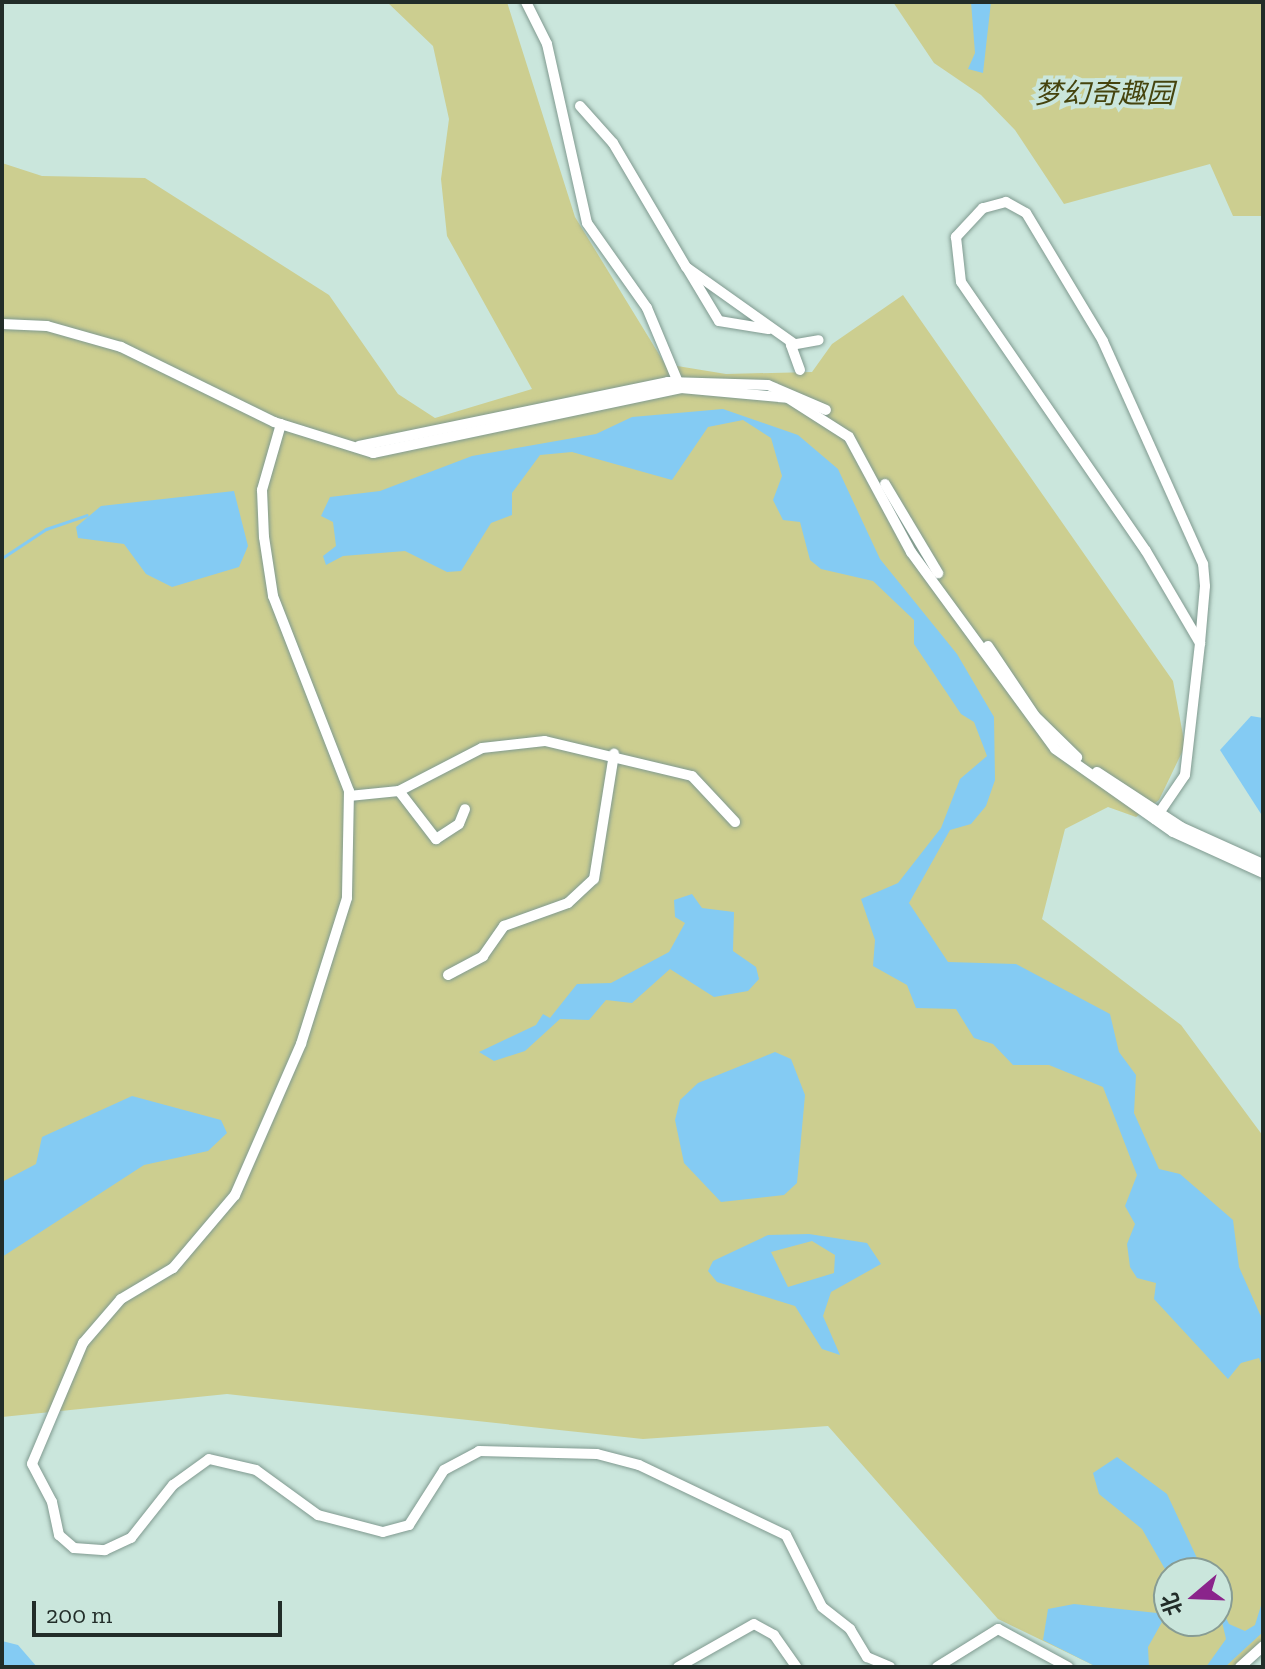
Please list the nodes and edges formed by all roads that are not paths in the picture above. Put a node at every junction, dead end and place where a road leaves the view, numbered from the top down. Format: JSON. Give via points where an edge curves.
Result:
{"nodes":[{"id":1,"x":526,"y":2,"type":"edge"},
{"id":2,"x":580,"y":106,"type":"dead end"},
{"id":3,"x":686,"y":267,"type":"junction"},
{"id":4,"x":2,"y":324,"type":"edge"},
{"id":5,"x":769,"y":329,"type":"junction"},
{"id":6,"x":819,"y":340,"type":"dead end"},
{"id":7,"x":793,"y":343,"type":"junction"},
{"id":8,"x":800,"y":370,"type":"dead end"},
{"id":9,"x":680,"y":385,"type":"junction"},
{"id":10,"x":281,"y":424,"type":"junction"},
{"id":11,"x":1200,"y":643,"type":"junction"},
{"id":12,"x":614,"y":754,"type":"junction"},
{"id":13,"x":399,"y":791,"type":"junction"},
{"id":14,"x":349,"y":796,"type":"junction"},
{"id":15,"x":465,"y":809,"type":"dead end"},
{"id":16,"x":1157,"y":816,"type":"junction"},
{"id":17,"x":735,"y":822,"type":"dead end"},
{"id":18,"x":1263,"y":864,"type":"edge"},
{"id":19,"x":1263,"y":873,"type":"edge"},
{"id":20,"x":448,"y":975,"type":"dead end"},
{"id":21,"x":1263,"y":1646,"type":"edge"},
{"id":22,"x":678,"y":1667,"type":"edge"},
{"id":23,"x":796,"y":1667,"type":"edge"},
{"id":24,"x":890,"y":1667,"type":"edge"},
{"id":25,"x":937,"y":1667,"type":"edge"},
{"id":26,"x":1068,"y":1667,"type":"edge"},
{"id":27,"x":1240,"y":1667,"type":"edge"}],
"edges":[{"from":1,"to":9,"type":"street","via":[[547,44],[587,223],[647,308]]},
{"from":2,"to":3,"type":"street","via":[[613,143]]},
{"from":3,"to":5,"type":"street"},
{"from":3,"to":5,"type":"street","via":[[719,321]]},
{"from":4,"to":10,"type":"street","via":[[47,326],[121,347]]},
{"from":5,"to":7,"type":"street"},
{"from":6,"to":7,"type":"street"},
{"from":7,"to":8,"type":"street"},
{"from":9,"to":10,"type":"street","via":[[428,447],[373,453]]},
{"from":9,"to":16,"type":"street","via":[[771,392],[835,424],[865,460],[911,552],[1027,718],[1055,749]]},
{"from":10,"to":14,"type":"street","via":[[262,490],[273,596]]},
{"from":11,"to":11,"type":"street","via":[[1203,564],[1103,341],[1026,213],[1006,202],[983,208],[956,237],[961,282],[1146,551]]},
{"from":11,"to":16,"type":"street","via":[[1185,775]]},
{"from":12,"to":13,"type":"street","via":[[514,741],[464,753]]},
{"from":12,"to":17,"type":"street","via":[[692,776]]},
{"from":12,"to":20,"type":"street","via":[[594,879],[568,903],[504,926],[483,956]]},
{"from":13,"to":14,"type":"street"},
{"from":13,"to":15,"type":"street","via":[[436,839],[450,833]]},
{"from":14,"to":24,"type":"street","via":[[340,926],[254,1158],[198,1243],[121,1299],[83,1343],[32,1464],[52,1502],[59,1535],[74,1548],[105,1550],[131,1538],[173,1485],[209,1459],[256,1470],[318,1515],[383,1532],[409,1525],[444,1470],[479,1451],[597,1454],[639,1465],[786,1535],[822,1607],[850,1629],[867,1657]]},
{"from":16,"to":18,"type":"street"},
{"from":16,"to":19,"type":"street"},
{"from":21,"to":27,"type":"street"},
{"from":22,"to":23,"type":"street","via":[[754,1624],[774,1635]]},
{"from":25,"to":26,"type":"street","via":[[998,1629]]}]}
